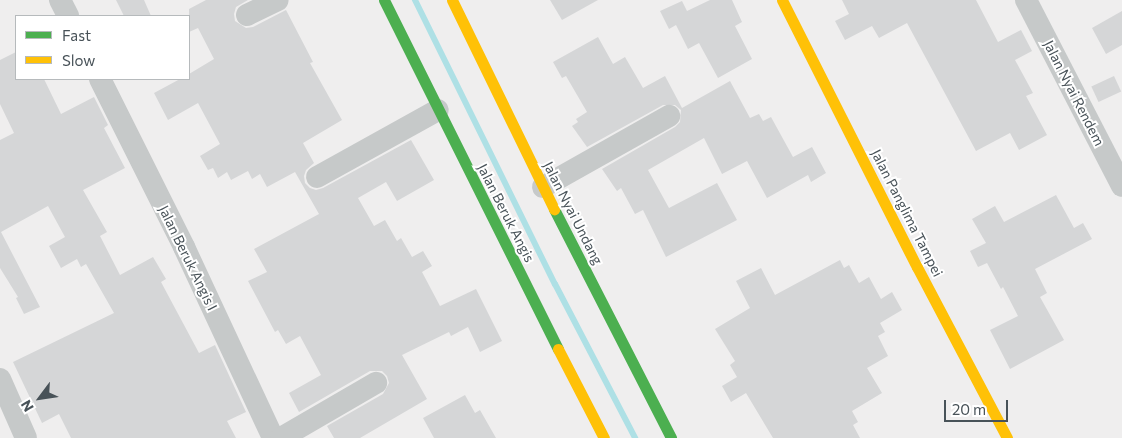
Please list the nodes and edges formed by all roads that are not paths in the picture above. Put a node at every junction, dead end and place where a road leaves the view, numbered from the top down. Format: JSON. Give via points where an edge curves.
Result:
{"nodes":[{"id":1,"x":60,"y":0,"type":"edge"},
{"id":2,"x":278,"y":0,"type":"edge"},
{"id":3,"x":384,"y":0,"type":"edge"},
{"id":4,"x":452,"y":0,"type":"edge"},
{"id":5,"x":782,"y":0,"type":"edge"},
{"id":6,"x":1026,"y":0,"type":"edge"},
{"id":7,"x":68,"y":15,"type":"edge"},
{"id":8,"x":247,"y":15,"type":"dead end"},
{"id":9,"x":100,"y":80,"type":"edge"},
{"id":10,"x":438,"y":110,"type":"junction"},
{"id":11,"x":669,"y":116,"type":"dead end"},
{"id":12,"x":317,"y":177,"type":"dead end"},
{"id":13,"x":1122,"y":186,"type":"edge"},
{"id":14,"x":543,"y":187,"type":"junction"},
{"id":15,"x":0,"y":379,"type":"edge"},
{"id":16,"x":376,"y":383,"type":"dead end"},
{"id":17,"x":26,"y":438,"type":"edge"},
{"id":18,"x":273,"y":438,"type":"edge"},
{"id":19,"x":281,"y":438,"type":"edge"},
{"id":20,"x":604,"y":438,"type":"edge"},
{"id":21,"x":672,"y":438,"type":"edge"},
{"id":22,"x":1007,"y":438,"type":"edge"}],
"edges":[{"from":1,"to":7,"type":"street"},
{"from":2,"to":8,"type":"street"},
{"from":3,"to":10,"type":"street","name":"Jalan Beruk Angis"},
{"from":4,"to":14,"type":"street","name":"Jalan Nyai Undang"},
{"from":5,"to":22,"type":"street","name":"Jalan Panglima Tampei"},
{"from":6,"to":13,"type":"street","name":"Jalan Nyai Rendem"},
{"from":9,"to":18,"type":"street","name":"Jalan Beruk Angis I","via":[[184,247]]},
{"from":10,"to":12,"type":"street"},
{"from":10,"to":20,"type":"street","name":"Jalan Beruk Angis"},
{"from":11,"to":14,"type":"street"},
{"from":14,"to":21,"type":"street","name":"Jalan Nyai Undang"},
{"from":15,"to":17,"type":"street"},
{"from":16,"to":19,"type":"street"}]}
